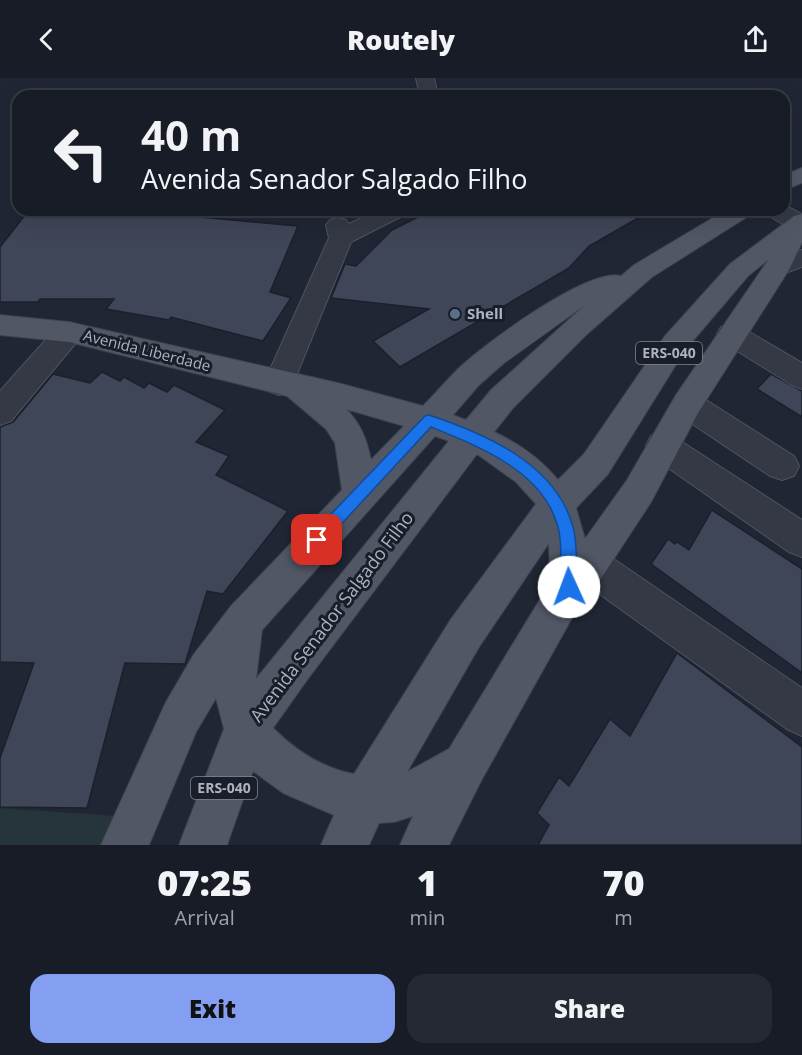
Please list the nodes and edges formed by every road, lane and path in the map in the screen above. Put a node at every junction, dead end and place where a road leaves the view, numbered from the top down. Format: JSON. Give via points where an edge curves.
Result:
{"nodes":[{"id":1,"x":381,"y":216,"type":"edge"},
{"id":2,"x":732,"y":216,"type":"edge"},
{"id":3,"x":793,"y":218,"type":"edge"},
{"id":4,"x":789,"y":263,"type":"edge"},
{"id":5,"x":643,"y":271,"type":"junction"},
{"id":6,"x":0,"y":325,"type":"edge"},
{"id":7,"x":69,"y":332,"type":"junction"},
{"id":8,"x":731,"y":334,"type":"junction"},
{"id":9,"x":802,"y":377,"type":"edge"},
{"id":10,"x":286,"y":385,"type":"junction"},
{"id":11,"x":687,"y":404,"type":"junction"},
{"id":12,"x":0,"y":412,"type":"edge"},
{"id":13,"x":429,"y":420,"type":"junction"},
{"id":14,"x":471,"y":436,"type":"junction"},
{"id":15,"x":662,"y":446,"type":"junction"},
{"id":16,"x":782,"y":466,"type":"dead end"},
{"id":17,"x":360,"y":493,"type":"junction"},
{"id":18,"x":557,"y":504,"type":"junction"},
{"id":19,"x":802,"y":540,"type":"edge"},
{"id":20,"x":579,"y":576,"type":"junction"},
{"id":21,"x":245,"y":620,"type":"junction"},
{"id":22,"x":802,"y":714,"type":"edge"},
{"id":23,"x":246,"y":730,"type":"junction"},
{"id":24,"x":465,"y":765,"type":"junction"},
{"id":25,"x":365,"y":800,"type":"junction"},
{"id":26,"x":427,"y":843,"type":"edge"},
{"id":27,"x":125,"y":845,"type":"edge"},
{"id":28,"x":202,"y":845,"type":"edge"},
{"id":29,"x":345,"y":845,"type":"edge"}],
"edges":[{"from":1,"to":10,"type":"street","via":[[340,232]]},
{"from":2,"to":5,"type":"main road","name":"Avenida Senador Salgado Filho","number":"ERS-040"},
{"from":3,"to":4,"type":"main road"},
{"from":3,"to":18,"type":"main road","number":"ERS-040","via":[[739,270],[675,343],[596,464]]},
{"from":4,"to":8,"type":"main road"},
{"from":5,"to":13,"type":"main road","name":"Avenida Senador Salgado Filho","via":[[560,308],[469,376]]},
{"from":5,"to":14,"type":"main road","name":"Avenida Senador Salgado Filho","number":"ERS-040","via":[[537,365]]},
{"from":6,"to":7,"type":"main road","name":"Avenida Liberdade"},
{"from":7,"to":10,"type":"main road","name":"Avenida Liberdade"},
{"from":7,"to":12,"type":"street"},
{"from":8,"to":9,"type":"street"},
{"from":8,"to":11,"type":"main road"},
{"from":10,"to":13,"type":"main road","name":"Avenida Liberdade","via":[[321,390]]},
{"from":10,"to":17,"type":"main road","name":"Avenida Liberdade","via":[[337,420],[351,438]]},
{"from":11,"to":15,"type":"main road"},
{"from":11,"to":16,"type":"street"},
{"from":13,"to":14,"type":"main road"},
{"from":13,"to":17,"type":"main road","name":"Avenida Senador Salgado Filho"},
{"from":14,"to":18,"type":"main road","via":[[531,473]]},
{"from":14,"to":23,"type":"main road","name":"Avenida Senador Salgado Filho","number":"ERS-040","via":[[292,664]]},
{"from":15,"to":19,"type":"street"},
{"from":15,"to":20,"type":"main road","via":[[639,490]]},
{"from":17,"to":21,"type":"main road","name":"Avenida Senador Salgado Filho"},
{"from":18,"to":20,"type":"main road"},
{"from":18,"to":25,"type":"main road","number":"ERS-040","via":[[465,633]]},
{"from":20,"to":22,"type":"street"},
{"from":20,"to":24,"type":"main road"},
{"from":21,"to":23,"type":"main road","via":[[238,647],[236,684]]},
{"from":21,"to":27,"type":"main road","name":"Avenida Senador Salgado Filho","via":[[209,669],[181,717]]},
{"from":23,"to":25,"type":"main road","via":[[291,774],[323,789]]},
{"from":23,"to":28,"type":"main road","name":"Avenida Senador Salgado Filho","number":"ERS-040"},
{"from":24,"to":25,"type":"main road","via":[[397,798]]},
{"from":24,"to":26,"type":"main road"},
{"from":25,"to":29,"type":"main road","number":"ERS-040"}]}
